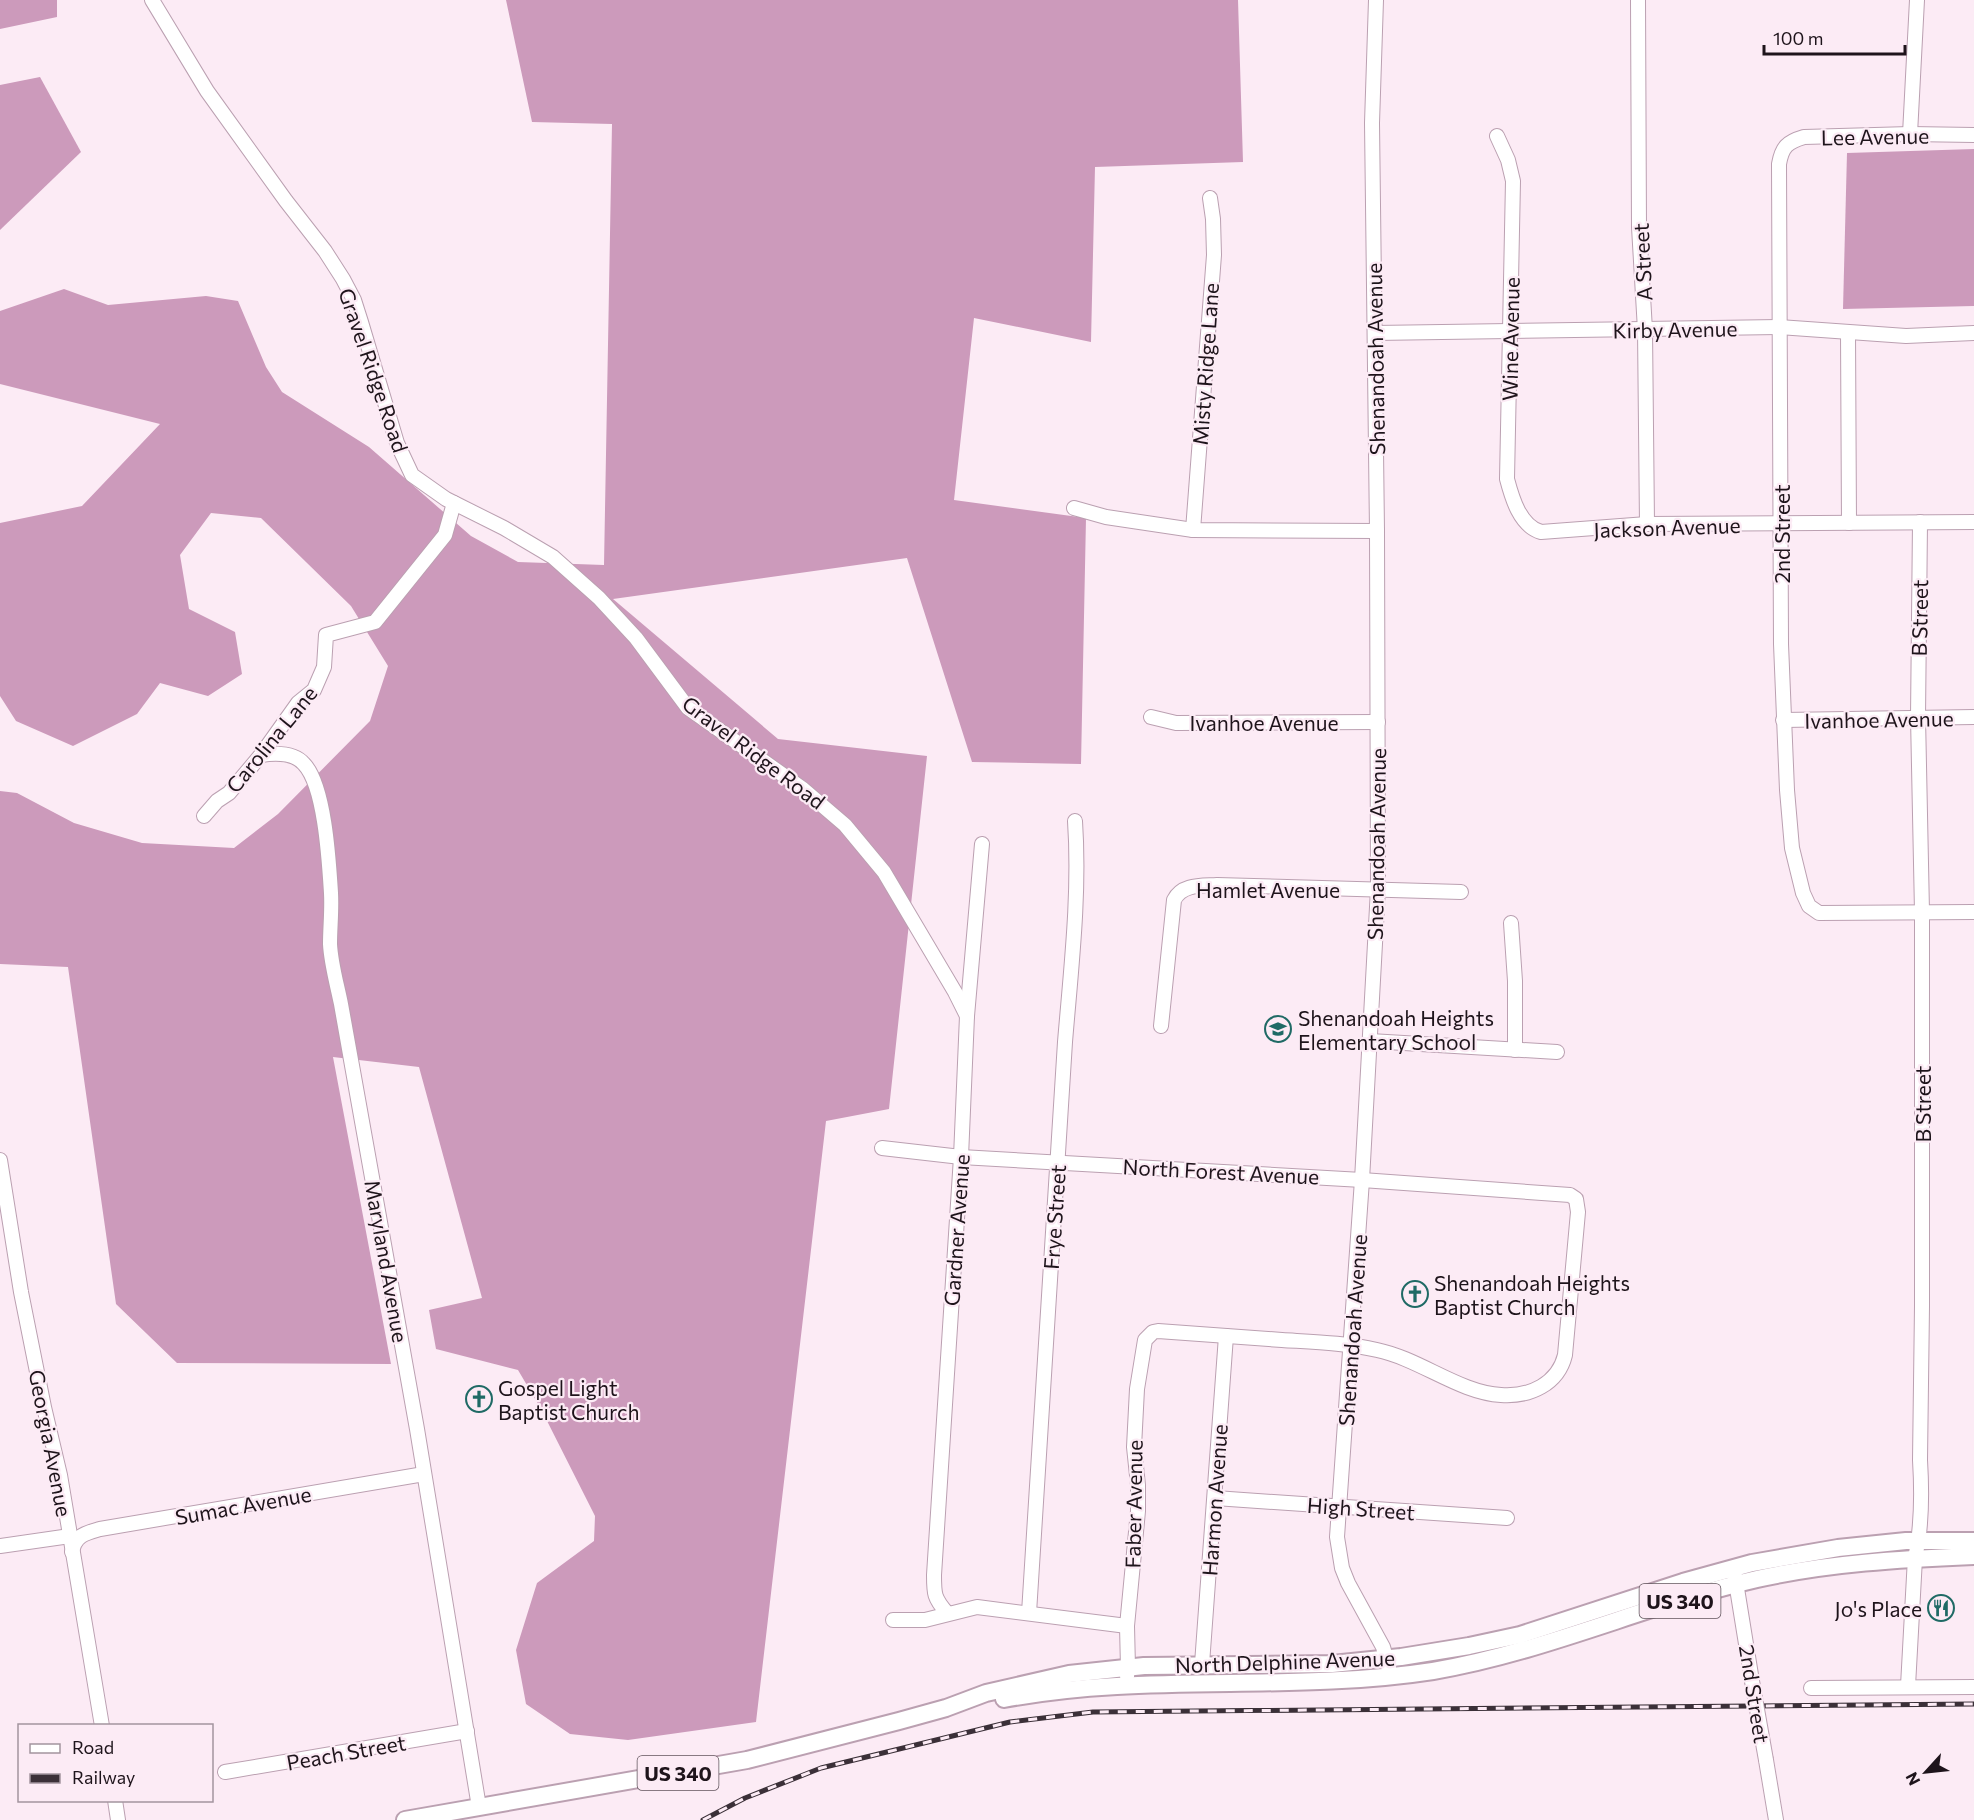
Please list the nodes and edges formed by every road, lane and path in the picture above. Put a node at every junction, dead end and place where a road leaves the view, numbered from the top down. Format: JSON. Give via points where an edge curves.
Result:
{"nodes":[{"id":1,"x":152,"y":0,"type":"edge"},
{"id":2,"x":1376,"y":0,"type":"edge"},
{"id":3,"x":1638,"y":0,"type":"edge"},
{"id":4,"x":1917,"y":0,"type":"edge"},
{"id":5,"x":1910,"y":134,"type":"junction"},
{"id":6,"x":1974,"y":135,"type":"edge"},
{"id":7,"x":1497,"y":136,"type":"dead end"},
{"id":8,"x":1781,"y":152,"type":"joint"},
{"id":9,"x":1210,"y":198,"type":"dead end"},
{"id":10,"x":1779,"y":327,"type":"junction"},
{"id":11,"x":1645,"y":330,"type":"junction"},
{"id":12,"x":1510,"y":331,"type":"junction"},
{"id":13,"x":1375,"y":333,"type":"junction"},
{"id":14,"x":1848,"y":333,"type":"junction"},
{"id":15,"x":1974,"y":333,"type":"edge"},
{"id":16,"x":454,"y":503,"type":"junction"},
{"id":17,"x":1074,"y":508,"type":"dead end"},
{"id":18,"x":1920,"y":522,"type":"junction"},
{"id":19,"x":1974,"y":522,"type":"edge"},
{"id":20,"x":1849,"y":523,"type":"junction"},
{"id":21,"x":1647,"y":524,"type":"junction"},
{"id":22,"x":1781,"y":524,"type":"junction"},
{"id":23,"x":1193,"y":530,"type":"junction"},
{"id":24,"x":1377,"y":531,"type":"junction"},
{"id":25,"x":1541,"y":532,"type":"joint"},
{"id":26,"x":1151,"y":717,"type":"dead end"},
{"id":27,"x":1918,"y":717,"type":"junction"},
{"id":28,"x":1974,"y":717,"type":"edge"},
{"id":29,"x":1784,"y":720,"type":"junction"},
{"id":30,"x":1378,"y":722,"type":"junction"},
{"id":31,"x":261,"y":755,"type":"junction"},
{"id":32,"x":204,"y":816,"type":"dead end"},
{"id":33,"x":1075,"y":821,"type":"dead end"},
{"id":34,"x":982,"y":844,"type":"dead end"},
{"id":35,"x":1378,"y":889,"type":"junction"},
{"id":36,"x":1461,"y":892,"type":"dead end"},
{"id":37,"x":1922,"y":912,"type":"junction"},
{"id":38,"x":1974,"y":912,"type":"edge"},
{"id":39,"x":1511,"y":923,"type":"dead end"},
{"id":40,"x":967,"y":1016,"type":"junction"},
{"id":41,"x":1161,"y":1026,"type":"dead end"},
{"id":42,"x":1370,"y":1041,"type":"junction"},
{"id":43,"x":1515,"y":1050,"type":"junction"},
{"id":44,"x":1557,"y":1052,"type":"dead end"},
{"id":45,"x":882,"y":1148,"type":"dead end"},
{"id":46,"x":961,"y":1157,"type":"junction"},
{"id":47,"x":0,"y":1160,"type":"edge"},
{"id":48,"x":1058,"y":1162,"type":"junction"},
{"id":49,"x":1362,"y":1180,"type":"junction"},
{"id":50,"x":1226,"y":1336,"type":"junction"},
{"id":51,"x":1350,"y":1346,"type":"junction"},
{"id":52,"x":424,"y":1474,"type":"junction"},
{"id":53,"x":1215,"y":1498,"type":"junction"},
{"id":54,"x":1339,"y":1507,"type":"junction"},
{"id":55,"x":1507,"y":1518,"type":"dead end"},
{"id":56,"x":70,"y":1536,"type":"junction"},
{"id":57,"x":1919,"y":1541,"type":"junction"},
{"id":58,"x":1974,"y":1541,"type":"edge"},
{"id":59,"x":0,"y":1546,"type":"edge"},
{"id":60,"x":72,"y":1552,"type":"junction"},
{"id":61,"x":1974,"y":1556,"type":"edge"},
{"id":62,"x":1915,"y":1558,"type":"junction"},
{"id":63,"x":1733,"y":1568,"type":"junction"},
{"id":64,"x":1737,"y":1585,"type":"junction"},
{"id":65,"x":947,"y":1613,"type":"junction"},
{"id":66,"x":1029,"y":1613,"type":"junction"},
{"id":67,"x":893,"y":1620,"type":"dead end"},
{"id":68,"x":1127,"y":1626,"type":"junction"},
{"id":69,"x":1387,"y":1659,"type":"junction"},
{"id":70,"x":1202,"y":1664,"type":"junction"},
{"id":71,"x":1127,"y":1676,"type":"junction"},
{"id":72,"x":1391,"y":1676,"type":"junction"},
{"id":73,"x":1908,"y":1686,"type":"junction"},
{"id":74,"x":1974,"y":1687,"type":"edge"},
{"id":75,"x":1811,"y":1688,"type":"dead end"},
{"id":76,"x":102,"y":1724,"type":"edge"},
{"id":77,"x":467,"y":1731,"type":"junction"},
{"id":78,"x":225,"y":1772,"type":"dead end"},
{"id":79,"x":115,"y":1802,"type":"edge"},
{"id":80,"x":479,"y":1807,"type":"junction"},
{"id":81,"x":423,"y":1818,"type":"edge"},
{"id":82,"x":118,"y":1820,"type":"edge"},
{"id":83,"x":405,"y":1820,"type":"edge"},
{"id":84,"x":1776,"y":1820,"type":"edge"}],
"edges":[{"from":1,"to":16,"type":"street","name":"Gravel Ridge Road","via":[[207,91],[343,279],[354,300],[397,443],[412,475]]},
{"from":2,"to":13,"type":"street","name":"Shenandoah Avenue","via":[[1372,123]]},
{"from":3,"to":11,"type":"street","name":"A Street","via":[[1639,227]]},
{"from":4,"to":5,"type":"street"},
{"from":5,"to":6,"type":"street","name":"Lee Avenue"},
{"from":5,"to":8,"type":"street","name":"Lee Avenue","via":[[1804,137]]},
{"from":7,"to":12,"type":"street","name":"Wine Avenue","via":[[1513,181]]},
{"from":8,"to":10,"type":"street","name":"2nd Street"},
{"from":9,"to":23,"type":"street","name":"Misty Ridge Lane","via":[[1214,255]]},
{"from":10,"to":11,"type":"street","name":"Kirby Avenue"},
{"from":10,"to":14,"type":"street","name":"Kirby Avenue"},
{"from":10,"to":22,"type":"street","name":"2nd Street"},
{"from":11,"to":12,"type":"street","name":"Kirby Avenue"},
{"from":11,"to":21,"type":"street","name":"A Street"},
{"from":12,"to":13,"type":"street","name":"Kirby Avenue"},
{"from":12,"to":25,"type":"street","name":"Wine Avenue","via":[[1508,479],[1520,515]]},
{"from":13,"to":24,"type":"street","name":"Shenandoah Avenue"},
{"from":14,"to":15,"type":"street","name":"Kirby Avenue"},
{"from":14,"to":20,"type":"street"},
{"from":16,"to":31,"type":"street","name":"Carolina Lane","via":[[445,535],[375,622],[326,635],[324,667],[314,690],[298,703]]},
{"from":16,"to":40,"type":"street","name":"Gravel Ridge Road","via":[[553,557],[636,638],[688,708],[831,812],[884,872]]},
{"from":17,"to":23,"type":"street","via":[[1106,517]]},
{"from":18,"to":19,"type":"street","name":"Jackson Avenue"},
{"from":18,"to":20,"type":"street","name":"Jackson Avenue"},
{"from":18,"to":27,"type":"street","name":"B Street"},
{"from":20,"to":22,"type":"street","name":"Jackson Avenue"},
{"from":21,"to":22,"type":"street","name":"Jackson Avenue"},
{"from":21,"to":25,"type":"street","name":"Jackson Avenue"},
{"from":22,"to":29,"type":"street","name":"2nd Street"},
{"from":23,"to":24,"type":"street"},
{"from":24,"to":30,"type":"street","name":"Shenandoah Avenue"},
{"from":26,"to":30,"type":"street","name":"Ivanhoe Avenue","via":[[1176,723]]},
{"from":27,"to":28,"type":"street","name":"Ivanhoe Avenue"},
{"from":27,"to":29,"type":"street","name":"Ivanhoe Avenue"},
{"from":27,"to":37,"type":"street","name":"B Street"},
{"from":29,"to":37,"type":"street","name":"2nd Street","via":[[1792,848],[1805,899],[1819,912]]},
{"from":30,"to":35,"type":"street","name":"Shenandoah Avenue"},
{"from":31,"to":32,"type":"street","name":"Carolina Lane"},
{"from":31,"to":52,"type":"street","name":"Maryland Avenue","via":[[281,753],[303,762],[320,799],[331,893],[332,961]]},
{"from":33,"to":48,"type":"street","name":"Frye Street","via":[[1076,887]]},
{"from":34,"to":40,"type":"street","name":"Gardner Avenue"},
{"from":35,"to":36,"type":"street","name":"Hamlet Avenue"},
{"from":35,"to":41,"type":"street","name":"Hamlet Avenue","via":[[1217,885],[1177,893]]},
{"from":35,"to":42,"type":"street","name":"Shenandoah Avenue"},
{"from":37,"to":38,"type":"street"},
{"from":37,"to":57,"type":"street","name":"B Street"},
{"from":39,"to":43,"type":"street"},
{"from":40,"to":46,"type":"street","name":"Gardner Avenue"},
{"from":42,"to":43,"type":"street"},
{"from":42,"to":49,"type":"street","name":"Shenandoah Avenue"},
{"from":43,"to":44,"type":"street"},
{"from":45,"to":46,"type":"street","name":"North Forest Avenue"},
{"from":46,"to":48,"type":"street","name":"North Forest Avenue"},
{"from":46,"to":65,"type":"street","name":"Gardner Avenue","via":[[933,1575],[936,1600]]},
{"from":47,"to":56,"type":"street","name":"Georgia Avenue","via":[[18,1274]]},
{"from":48,"to":49,"type":"street","name":"North Forest Avenue"},
{"from":48,"to":66,"type":"street","name":"Frye Street"},
{"from":49,"to":51,"type":"street","name":"Shenandoah Avenue"},
{"from":49,"to":51,"type":"street","name":"North Forest Avenue","via":[[1574,1196],[1578,1212],[1565,1355],[1558,1372],[1542,1387],[1519,1394],[1472,1390],[1394,1354]]},
{"from":50,"to":51,"type":"street"},
{"from":50,"to":53,"type":"street","name":"Harmon Avenue"},
{"from":50,"to":68,"type":"street","name":"Faber Avenue","via":[[1158,1331],[1145,1340],[1137,1389],[1134,1448],[1138,1511]]},
{"from":51,"to":54,"type":"street","name":"Shenandoah Avenue"},
{"from":52,"to":60,"type":"street","name":"Sumac Avenue","via":[[100,1529],[78,1537]]},
{"from":52,"to":77,"type":"street","name":"Maryland Avenue"},
{"from":53,"to":54,"type":"street","name":"High Street"},
{"from":53,"to":70,"type":"street","name":"Harmon Avenue"},
{"from":54,"to":55,"type":"street","name":"High Street"},
{"from":54,"to":69,"type":"street","name":"Shenandoah Avenue","via":[[1337,1537],[1342,1568]]},
{"from":56,"to":59,"type":"street"},
{"from":56,"to":60,"type":"street","name":"Georgia Avenue"},
{"from":57,"to":58,"type":"main road","name":"North Delphine Avenue","number":"US 340"},
{"from":57,"to":62,"type":"street","name":"B Street"},
{"from":57,"to":63,"type":"main road","name":"North Delphine Avenue","number":"US 340","via":[[1838,1548]]},
{"from":60,"to":76,"type":"street","name":"Georgia Avenue"},
{"from":61,"to":62,"type":"main road","name":"North Delphine Avenue","number":"US 340"},
{"from":62,"to":64,"type":"main road","name":"North Delphine Avenue","number":"US 340","via":[[1806,1569]]},
{"from":62,"to":73,"type":"street","name":"B Street"},
{"from":63,"to":64,"type":"street","name":"2nd Street"},
{"from":63,"to":69,"type":"main road","name":"North Delphine Avenue","number":"US 340","via":[[1520,1635]]},
{"from":64,"to":72,"type":"main road","name":"North Delphine Avenue","number":"US 340","via":[[1533,1649]]},
{"from":64,"to":84,"type":"street","name":"2nd Street","bridge":true},
{"from":65,"to":66,"type":"street","via":[[976,1607]]},
{"from":65,"to":67,"type":"street","via":[[925,1620]]},
{"from":66,"to":68,"type":"street"},
{"from":68,"to":71,"type":"street","name":"Faber Avenue"},
{"from":69,"to":70,"type":"main road","name":"North Delphine Avenue","number":"US 340","via":[[1332,1664]]},
{"from":69,"to":72,"type":"street","name":"Shenandoah Avenue"},
{"from":70,"to":71,"type":"main road","name":"North Delphine Avenue","number":"US 340"},
{"from":71,"to":72,"type":"main road","name":"North Delphine Avenue","number":"US 340","via":[[1296,1682]]},
{"from":71,"to":80,"type":"main road","name":"North Delphine Avenue","number":"US 340","via":[[1069,1674],[1033,1681],[747,1760]]},
{"from":73,"to":74,"type":"street"},
{"from":73,"to":75,"type":"street"},
{"from":77,"to":78,"type":"street","name":"Peach Street"},
{"from":77,"to":80,"type":"street","name":"Maryland Avenue"},
{"from":79,"to":82,"type":"street"},
{"from":80,"to":81,"type":"main road","name":"North Delphine Avenue","number":"US 340"},
{"from":81,"to":83,"type":"main road","name":"North Delphine Avenue","number":"US 340"}]}
